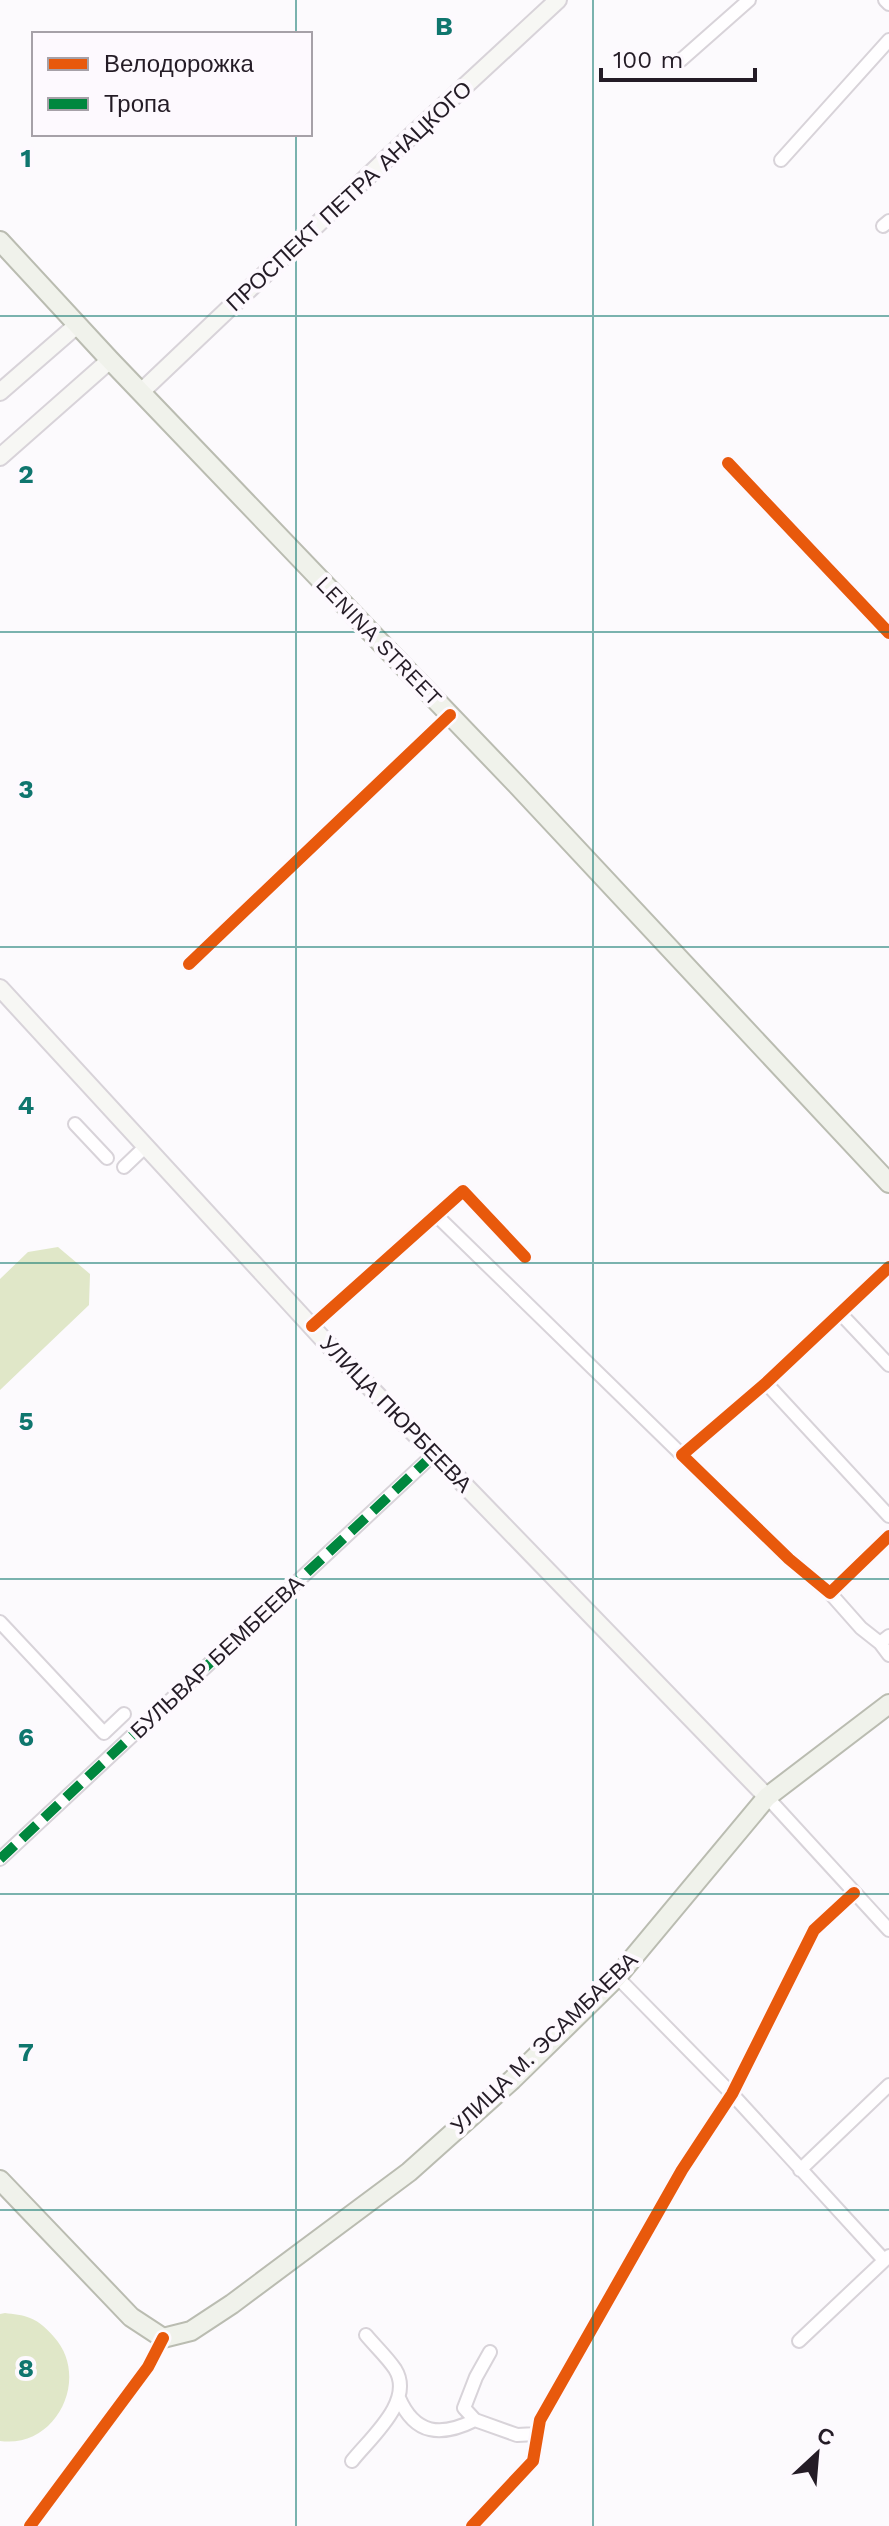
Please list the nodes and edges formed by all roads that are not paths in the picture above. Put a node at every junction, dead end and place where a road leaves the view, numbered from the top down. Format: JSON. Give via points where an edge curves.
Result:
{"nodes":[{"id":1,"x":558,"y":0,"type":"edge"},
{"id":2,"x":749,"y":0,"type":"edge"},
{"id":3,"x":889,"y":40,"type":"edge"},
{"id":4,"x":681,"y":60,"type":"dead end"},
{"id":5,"x":781,"y":160,"type":"dead end"},
{"id":6,"x":0,"y":241,"type":"edge"},
{"id":7,"x":77,"y":325,"type":"junction"},
{"id":8,"x":110,"y":360,"type":"junction"},
{"id":9,"x":0,"y":392,"type":"edge"},
{"id":10,"x":141,"y":392,"type":"junction"},
{"id":11,"x":0,"y":457,"type":"edge"},
{"id":12,"x":728,"y":463,"type":"dead end"},
{"id":13,"x":889,"y":633,"type":"edge"},
{"id":14,"x":450,"y":715,"type":"junction"},
{"id":15,"x":189,"y":964,"type":"dead end"},
{"id":16,"x":0,"y":988,"type":"edge"},
{"id":17,"x":75,"y":1124,"type":"dead end"},
{"id":18,"x":146,"y":1146,"type":"junction"},
{"id":19,"x":107,"y":1158,"type":"dead end"},
{"id":20,"x":124,"y":1167,"type":"dead end"},
{"id":21,"x":889,"y":1183,"type":"edge"},
{"id":22,"x":436,"y":1215,"type":"junction"},
{"id":23,"x":525,"y":1257,"type":"dead end"},
{"id":24,"x":889,"y":1267,"type":"edge"},
{"id":25,"x":840,"y":1313,"type":"junction"},
{"id":26,"x":312,"y":1326,"type":"junction"},
{"id":27,"x":889,"y":1365,"type":"edge"},
{"id":28,"x":766,"y":1383,"type":"junction"},
{"id":29,"x":434,"y":1454,"type":"junction"},
{"id":30,"x":682,"y":1455,"type":"junction"},
{"id":31,"x":889,"y":1495,"type":"edge"},
{"id":32,"x":879,"y":1505,"type":"junction"},
{"id":33,"x":889,"y":1516,"type":"edge"},
{"id":34,"x":889,"y":1536,"type":"edge"},
{"id":35,"x":830,"y":1593,"type":"junction"},
{"id":36,"x":0,"y":1622,"type":"edge"},
{"id":37,"x":885,"y":1639,"type":"edge"},
{"id":38,"x":889,"y":1655,"type":"edge"},
{"id":39,"x":889,"y":1704,"type":"edge"},
{"id":40,"x":124,"y":1714,"type":"dead end"},
{"id":41,"x":767,"y":1797,"type":"junction"},
{"id":42,"x":0,"y":1859,"type":"edge"},
{"id":43,"x":854,"y":1893,"type":"junction"},
{"id":44,"x":889,"y":1930,"type":"edge"},
{"id":45,"x":617,"y":1977,"type":"junction"},
{"id":46,"x":889,"y":2085,"type":"edge"},
{"id":47,"x":732,"y":2094,"type":"junction"},
{"id":48,"x":800,"y":2170,"type":"junction"},
{"id":49,"x":0,"y":2180,"type":"edge"},
{"id":50,"x":887,"y":2258,"type":"edge"},
{"id":51,"x":366,"y":2335,"type":"dead end"},
{"id":52,"x":163,"y":2338,"type":"junction"},
{"id":53,"x":799,"y":2341,"type":"dead end"},
{"id":54,"x":490,"y":2352,"type":"dead end"},
{"id":55,"x":399,"y":2398,"type":"junction"},
{"id":56,"x":475,"y":2420,"type":"junction"},
{"id":57,"x":537,"y":2434,"type":"junction"},
{"id":58,"x":352,"y":2461,"type":"dead end"},
{"id":59,"x":30,"y":2526,"type":"edge"},
{"id":60,"x":472,"y":2526,"type":"edge"}],
"edges":[{"from":1,"to":10,"type":"main road","name":"ПРОСПЕКТ ПЕТРА АНАЦКОГО"},
{"from":2,"to":4,"type":"street"},
{"from":3,"to":5,"type":"street"},
{"from":6,"to":7,"type":"main road","name":"LENINA STREET"},
{"from":7,"to":8,"type":"main road","name":"LENINA STREET"},
{"from":7,"to":9,"type":"main road"},
{"from":8,"to":10,"type":"main road","name":"LENINA STREET"},
{"from":8,"to":11,"type":"main road"},
{"from":10,"to":14,"type":"main road","name":"LENINA STREET"},
{"from":12,"to":13,"type":"street"},
{"from":14,"to":15,"type":"street"},
{"from":14,"to":21,"type":"main road","name":"LENINA STREET"},
{"from":16,"to":18,"type":"main road","name":"УЛИЦА ПЮРБЕЕВА"},
{"from":17,"to":19,"type":"street"},
{"from":18,"to":20,"type":"street"},
{"from":18,"to":26,"type":"main road","name":"УЛИЦА ПЮРБЕЕВА"},
{"from":22,"to":23,"type":"street","via":[[463,1191]]},
{"from":22,"to":26,"type":"street"},
{"from":22,"to":30,"type":"street"},
{"from":24,"to":25,"type":"street"},
{"from":25,"to":27,"type":"street"},
{"from":25,"to":28,"type":"street"},
{"from":26,"to":29,"type":"main road","name":"УЛИЦА ПЮРБЕЕВА"},
{"from":28,"to":30,"type":"street"},
{"from":28,"to":32,"type":"street"},
{"from":29,"to":41,"type":"main road","name":"УЛИЦА ПЮРБЕЕВА"},
{"from":29,"to":42,"type":"street","name":"БУЛЬВАР БЕМБЕЕВА"},
{"from":30,"to":35,"type":"street"},
{"from":31,"to":32,"type":"street"},
{"from":32,"to":33,"type":"street"},
{"from":34,"to":35,"type":"street"},
{"from":35,"to":37,"type":"street","via":[[861,1628]]},
{"from":36,"to":40,"type":"street","name":"БУЛЬВАР БЕМБЕЕВА","via":[[104,1733]]},
{"from":37,"to":38,"type":"street"},
{"from":39,"to":41,"type":"main road","name":"УЛИЦА М. ЭСАМБАЕВА"},
{"from":41,"to":43,"type":"street"},
{"from":41,"to":45,"type":"main road","name":"УЛИЦА М. ЭСАМБАЕВА"},
{"from":43,"to":44,"type":"street"},
{"from":43,"to":47,"type":"street","via":[[814,1930]]},
{"from":45,"to":47,"type":"street"},
{"from":45,"to":52,"type":"main road","name":"УЛИЦА М. ЭСАМБАЕВА","via":[[409,2172],[232,2304],[191,2331]]},
{"from":46,"to":48,"type":"street"},
{"from":47,"to":48,"type":"street"},
{"from":47,"to":57,"type":"street","via":[[666,2198],[540,2420]]},
{"from":48,"to":50,"type":"street"},
{"from":49,"to":52,"type":"main road","via":[[131,2317]]},
{"from":50,"to":53,"type":"street"},
{"from":51,"to":55,"type":"street","via":[[397,2371]]},
{"from":52,"to":59,"type":"street","via":[[148,2367]]},
{"from":54,"to":56,"type":"street","via":[[464,2408]]},
{"from":55,"to":56,"type":"street","via":[[405,2413],[422,2428],[438,2431]]},
{"from":55,"to":58,"type":"street"},
{"from":56,"to":57,"type":"street","via":[[517,2435]]},
{"from":57,"to":60,"type":"street","via":[[533,2461]]}]}
